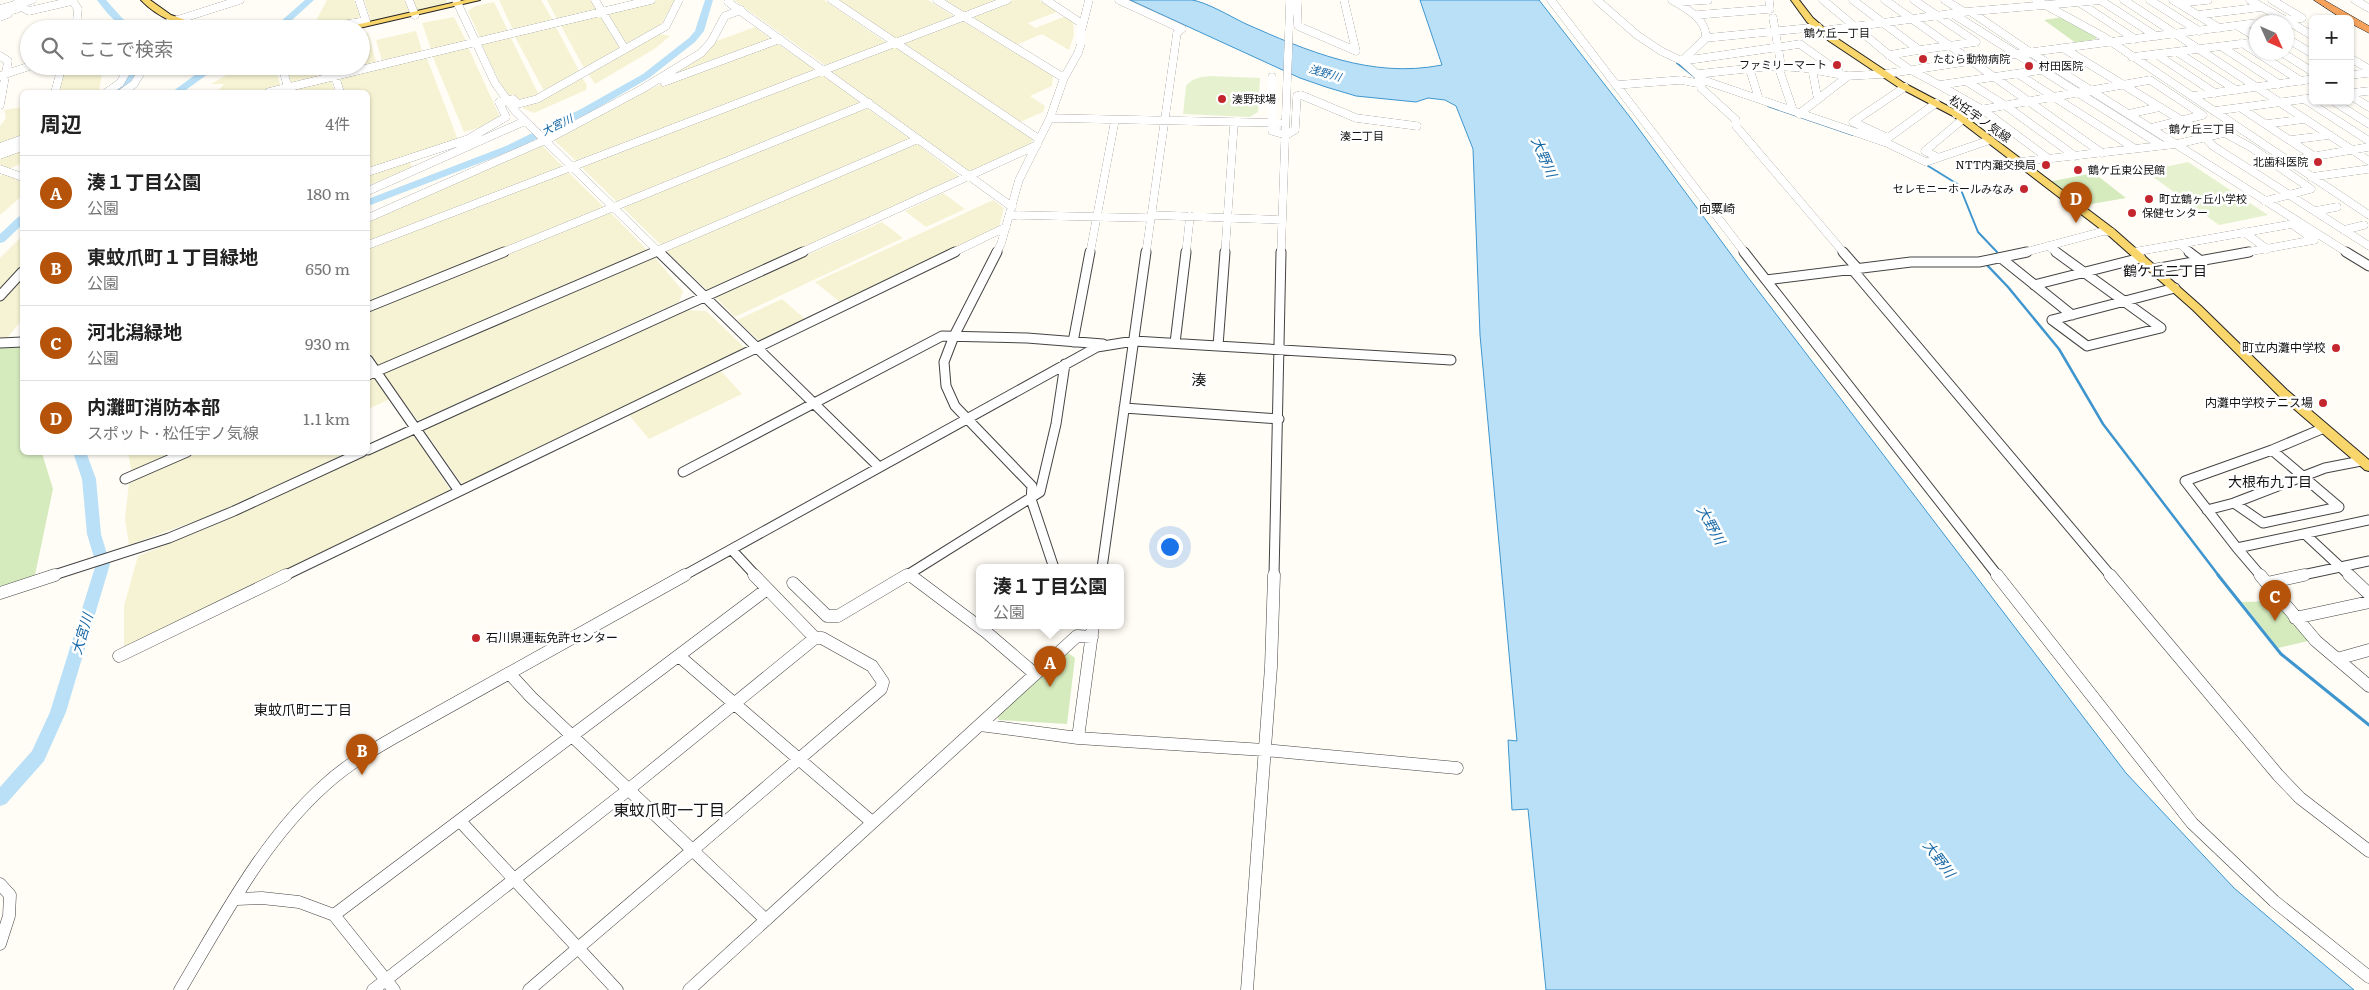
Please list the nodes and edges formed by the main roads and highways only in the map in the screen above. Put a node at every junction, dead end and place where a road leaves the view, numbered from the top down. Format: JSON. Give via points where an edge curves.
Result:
{"nodes":[{"id":1,"x":136,"y":0,"type":"edge"},
{"id":2,"x":145,"y":0,"type":"edge"},
{"id":3,"x":1795,"y":0,"type":"edge"},
{"id":4,"x":2318,"y":0,"type":"edge"},
{"id":5,"x":479,"y":1,"type":"edge"},
{"id":6,"x":458,"y":4,"type":"edge"},
{"id":7,"x":170,"y":20,"type":"edge"},
{"id":8,"x":171,"y":20,"type":"edge"},
{"id":9,"x":370,"y":24,"type":"edge"},
{"id":10,"x":370,"y":26,"type":"edge"},
{"id":11,"x":2369,"y":30,"type":"edge"},
{"id":12,"x":2365,"y":464,"type":"edge"}],
"edges":[{"from":1,"to":7,"type":"main road","via":[[149,11]]},
{"from":2,"to":8,"type":"main road"},
{"from":3,"to":12,"type":"main road","name":"松任宇ノ気線","via":[[1820,29],[1905,87],[1959,117],[2111,232]]},
{"from":4,"to":11,"type":"highway"},
{"from":5,"to":6,"type":"main road"},
{"from":6,"to":9,"type":"main road"},
{"from":6,"to":10,"type":"main road"}]}
